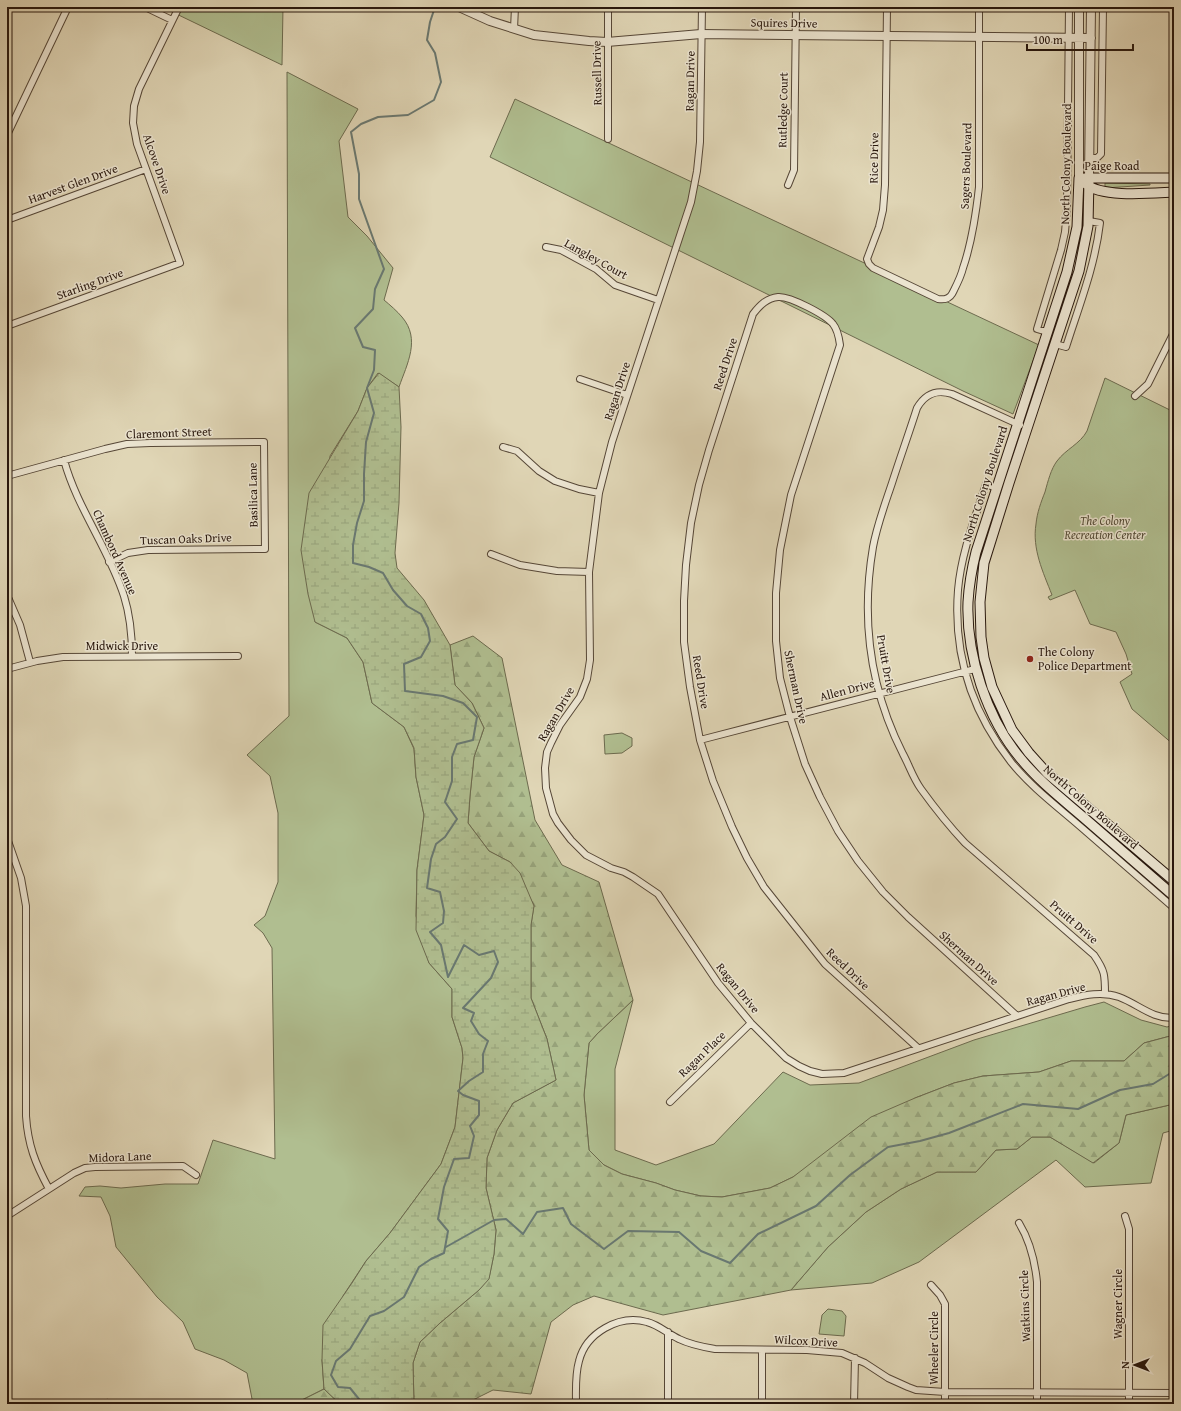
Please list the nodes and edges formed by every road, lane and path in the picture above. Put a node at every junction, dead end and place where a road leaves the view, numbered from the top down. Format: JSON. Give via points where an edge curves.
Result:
{"nodes":[{"id":1,"x":68,"y":7,"type":"edge"},
{"id":2,"x":145,"y":7,"type":"edge"},
{"id":3,"x":179,"y":7,"type":"edge"},
{"id":4,"x":459,"y":7,"type":"edge"},
{"id":5,"x":515,"y":7,"type":"edge"},
{"id":6,"x":608,"y":7,"type":"edge"},
{"id":7,"x":702,"y":7,"type":"edge"},
{"id":8,"x":796,"y":7,"type":"edge"},
{"id":9,"x":887,"y":7,"type":"edge"},
{"id":10,"x":979,"y":7,"type":"edge"},
{"id":11,"x":1069,"y":7,"type":"edge"},
{"id":12,"x":1080,"y":7,"type":"edge"},
{"id":13,"x":1091,"y":7,"type":"edge"},
{"id":14,"x":1102,"y":7,"type":"edge"},
{"id":15,"x":172,"y":20,"type":"junction"},
{"id":16,"x":514,"y":29,"type":"junction"},
{"id":17,"x":702,"y":34,"type":"junction"},
{"id":18,"x":796,"y":35,"type":"junction"},
{"id":19,"x":887,"y":36,"type":"junction"},
{"id":20,"x":978,"y":37,"type":"junction"},
{"id":21,"x":1068,"y":38,"type":"junction"},
{"id":22,"x":1079,"y":38,"type":"junction"},
{"id":23,"x":1091,"y":38,"type":"junction"},
{"id":24,"x":1102,"y":38,"type":"junction"},
{"id":25,"x":608,"y":42,"type":"junction"},
{"id":26,"x":7,"y":135,"type":"edge"},
{"id":27,"x":608,"y":139,"type":"dead end"},
{"id":28,"x":1090,"y":158,"type":"junction"},
{"id":29,"x":146,"y":169,"type":"junction"},
{"id":30,"x":1079,"y":178,"type":"junction"},
{"id":31,"x":1174,"y":178,"type":"edge"},
{"id":32,"x":1090,"y":182,"type":"junction"},
{"id":33,"x":788,"y":185,"type":"dead end"},
{"id":34,"x":1174,"y":192,"type":"edge"},
{"id":35,"x":1108,"y":193,"type":"junction"},
{"id":36,"x":1089,"y":208,"type":"junction"},
{"id":37,"x":7,"y":212,"type":"edge"},
{"id":38,"x":8,"y":219,"type":"edge"},
{"id":39,"x":546,"y":247,"type":"dead end"},
{"id":40,"x":180,"y":263,"type":"joint"},
{"id":41,"x":906,"y":284,"type":"joint"},
{"id":42,"x":658,"y":300,"type":"junction"},
{"id":43,"x":805,"y":307,"type":"joint"},
{"id":44,"x":7,"y":326,"type":"edge"},
{"id":45,"x":1047,"y":332,"type":"junction"},
{"id":46,"x":1174,"y":332,"type":"edge"},
{"id":47,"x":580,"y":379,"type":"dead end"},
{"id":48,"x":628,"y":395,"type":"junction"},
{"id":49,"x":1135,"y":396,"type":"dead end"},
{"id":50,"x":1017,"y":424,"type":"junction"},
{"id":51,"x":1027,"y":429,"type":"junction"},
{"id":52,"x":264,"y":442,"type":"joint"},
{"id":53,"x":503,"y":447,"type":"dead end"},
{"id":54,"x":64,"y":460,"type":"junction"},
{"id":55,"x":7,"y":476,"type":"edge"},
{"id":56,"x":996,"y":488,"type":"junction"},
{"id":57,"x":599,"y":493,"type":"junction"},
{"id":58,"x":265,"y":549,"type":"joint"},
{"id":59,"x":491,"y":554,"type":"dead end"},
{"id":60,"x":109,"y":562,"type":"junction"},
{"id":61,"x":589,"y":572,"type":"junction"},
{"id":62,"x":7,"y":595,"type":"edge"},
{"id":63,"x":132,"y":656,"type":"junction"},
{"id":64,"x":238,"y":656,"type":"dead end"},
{"id":65,"x":30,"y":662,"type":"junction"},
{"id":66,"x":987,"y":667,"type":"junction"},
{"id":67,"x":7,"y":669,"type":"edge"},
{"id":68,"x":975,"y":669,"type":"junction"},
{"id":69,"x":964,"y":671,"type":"junction"},
{"id":70,"x":878,"y":693,"type":"junction"},
{"id":71,"x":790,"y":717,"type":"junction"},
{"id":72,"x":700,"y":740,"type":"junction"},
{"id":73,"x":7,"y":838,"type":"edge"},
{"id":74,"x":1174,"y":881,"type":"edge"},
{"id":75,"x":1174,"y":896,"type":"edge"},
{"id":76,"x":1174,"y":908,"type":"edge"},
{"id":77,"x":1105,"y":994,"type":"junction"},
{"id":78,"x":1017,"y":1016,"type":"junction"},
{"id":79,"x":1174,"y":1018,"type":"edge"},
{"id":80,"x":751,"y":1023,"type":"junction"},
{"id":81,"x":918,"y":1048,"type":"junction"},
{"id":82,"x":670,"y":1102,"type":"dead end"},
{"id":83,"x":196,"y":1175,"type":"dead end"},
{"id":84,"x":49,"y":1189,"type":"junction"},
{"id":85,"x":7,"y":1216,"type":"edge"},
{"id":86,"x":1125,"y":1216,"type":"dead end"},
{"id":87,"x":1019,"y":1223,"type":"dead end"},
{"id":88,"x":931,"y":1285,"type":"dead end"},
{"id":89,"x":668,"y":1332,"type":"junction"},
{"id":90,"x":762,"y":1350,"type":"junction"},
{"id":91,"x":855,"y":1358,"type":"junction"},
{"id":92,"x":945,"y":1392,"type":"junction"},
{"id":93,"x":1037,"y":1392,"type":"junction"},
{"id":94,"x":1130,"y":1393,"type":"junction"},
{"id":95,"x":1174,"y":1393,"type":"edge"},
{"id":96,"x":576,"y":1404,"type":"edge"},
{"id":97,"x":668,"y":1404,"type":"edge"},
{"id":98,"x":762,"y":1404,"type":"edge"},
{"id":99,"x":854,"y":1404,"type":"edge"},
{"id":100,"x":945,"y":1404,"type":"edge"},
{"id":101,"x":1037,"y":1404,"type":"edge"},
{"id":102,"x":1129,"y":1404,"type":"edge"}],
"edges":[{"from":1,"to":26,"type":"street"},
{"from":2,"to":15,"type":"street"},
{"from":3,"to":15,"type":"street","name":"Alcove Drive"},
{"from":4,"to":16,"type":"street","name":"Squires Drive"},
{"from":5,"to":16,"type":"street"},
{"from":6,"to":25,"type":"street","name":"Russell Drive"},
{"from":7,"to":17,"type":"street","name":"Ragan Drive"},
{"from":8,"to":18,"type":"street","name":"Rutledge Court"},
{"from":9,"to":19,"type":"street","name":"Rice Drive"},
{"from":10,"to":20,"type":"street","name":"Sagers Boulevard"},
{"from":11,"to":21,"type":"street"},
{"from":12,"to":22,"type":"street","name":"North Colony Boulevard"},
{"from":13,"to":23,"type":"street","name":"North Colony Boulevard"},
{"from":14,"to":24,"type":"street"},
{"from":15,"to":29,"type":"street","name":"Alcove Drive","via":[[141,84],[134,106],[134,132]]},
{"from":16,"to":25,"type":"street","name":"Squires Drive","via":[[562,39]]},
{"from":17,"to":18,"type":"street","name":"Squires Drive"},
{"from":17,"to":25,"type":"street","name":"Squires Drive"},
{"from":17,"to":42,"type":"street","name":"Ragan Drive","via":[[697,171],[691,202]]},
{"from":18,"to":19,"type":"street","name":"Squires Drive"},
{"from":18,"to":33,"type":"street","name":"Rutledge Court","via":[[794,170]]},
{"from":19,"to":20,"type":"street","name":"Squires Drive"},
{"from":19,"to":41,"type":"street","name":"Rice Drive","via":[[883,210],[867,259],[873,268]]},
{"from":20,"to":21,"type":"street","name":"Squires Drive"},
{"from":20,"to":41,"type":"street","name":"Sagers Boulevard","via":[[979,187],[963,269],[950,298],[943,300]]},
{"from":21,"to":22,"type":"street","name":"Squires Drive"},
{"from":21,"to":45,"type":"street","via":[[1067,208],[1065,232],[1056,270],[1037,329]]},
{"from":22,"to":23,"type":"street","name":"Squires Drive"},
{"from":22,"to":30,"type":"street","name":"North Colony Boulevard"},
{"from":23,"to":24,"type":"street"},
{"from":23,"to":28,"type":"street","name":"North Colony Boulevard"},
{"from":24,"to":28,"type":"street","via":[[1101,154],[1097,158]]},
{"from":25,"to":27,"type":"street","name":"Russell Drive"},
{"from":28,"to":32,"type":"street","name":"North Colony Boulevard"},
{"from":29,"to":38,"type":"street","name":"Harvest Glen Drive"},
{"from":29,"to":40,"type":"street","name":"Alcove Drive"},
{"from":30,"to":32,"type":"main road","name":"Paige Road"},
{"from":30,"to":45,"type":"main road","name":"North Colony Boulevard","via":[[1074,243]]},
{"from":31,"to":32,"type":"main road","name":"Paige Road"},
{"from":32,"to":35,"type":"main road","name":"Paige Road"},
{"from":32,"to":36,"type":"main road","name":"North Colony Boulevard"},
{"from":34,"to":35,"type":"main road","name":"Paige Road"},
{"from":35,"to":36,"type":"main road"},
{"from":36,"to":51,"type":"main road","name":"North Colony Boulevard","via":[[1089,221],[1079,271]]},
{"from":37,"to":38,"type":"street"},
{"from":39,"to":42,"type":"street","name":"Langley Court","via":[[561,250],[589,265],[615,285]]},
{"from":40,"to":44,"type":"street","name":"Starling Drive"},
{"from":42,"to":48,"type":"street","name":"Ragan Drive"},
{"from":43,"to":71,"type":"street","name":"Sherman Drive","via":[[834,324],[840,345],[791,495],[780,550],[776,593],[776,641],[780,678]]},
{"from":43,"to":72,"type":"street","name":"Reed Drive","via":[[780,297],[761,304],[753,314],[698,485],[686,564],[684,642]]},
{"from":45,"to":50,"type":"main road","name":"North Colony Boulevard"},
{"from":46,"to":49,"type":"street","via":[[1148,384]]},
{"from":47,"to":48,"type":"street"},
{"from":48,"to":57,"type":"street","name":"Ragan Drive","via":[[612,442]]},
{"from":50,"to":51,"type":"street","name":"Pruitt Drive"},
{"from":50,"to":56,"type":"main road","name":"North Colony Boulevard"},
{"from":50,"to":70,"type":"street","name":"Pruitt Drive","via":[[943,391],[928,395],[917,408],[884,507],[870,575],[870,649]]},
{"from":51,"to":66,"type":"main road","name":"North Colony Boulevard","via":[[984,563],[980,602],[981,637]]},
{"from":52,"to":54,"type":"street","name":"Claremont Street","via":[[130,444]]},
{"from":52,"to":58,"type":"street","name":"Basilica Lane"},
{"from":53,"to":57,"type":"street","via":[[517,451],[554,481]]},
{"from":54,"to":55,"type":"street","name":"Claremont Street"},
{"from":54,"to":60,"type":"street","name":"Chambord Avenue","via":[[70,480]]},
{"from":56,"to":68,"type":"main road","name":"North Colony Boulevard","via":[[972,568],[968,603]]},
{"from":56,"to":69,"type":"street","via":[[986,484],[965,553],[957,626]]},
{"from":57,"to":61,"type":"street","name":"Ragan Drive"},
{"from":58,"to":60,"type":"street","name":"Tuscan Oaks Drive","via":[[148,550],[128,553]]},
{"from":59,"to":61,"type":"street","via":[[520,565],[557,571]]},
{"from":60,"to":63,"type":"street","name":"Chambord Avenue","via":[[126,605],[131,628]]},
{"from":61,"to":80,"type":"street","name":"Ragan Drive","via":[[590,660],[587,679],[580,697],[560,725],[547,752],[546,788],[553,814],[565,833],[586,855],[624,872],[658,894],[711,973]]},
{"from":62,"to":65,"type":"street","via":[[20,625]]},
{"from":63,"to":64,"type":"street","name":"Midwick Drive"},
{"from":63,"to":65,"type":"street","name":"Midwick Drive","via":[[63,657]]},
{"from":65,"to":67,"type":"street","name":"Midwick Drive"},
{"from":66,"to":68,"type":"main road"},
{"from":66,"to":74,"type":"main road","name":"North Colony Boulevard","via":[[992,687],[1012,730],[1029,753],[1048,773]]},
{"from":68,"to":69,"type":"street","name":"Allen Drive"},
{"from":68,"to":75,"type":"main road","name":"North Colony Boulevard","via":[[984,696],[1001,730],[1021,760],[1046,786]]},
{"from":69,"to":70,"type":"street","name":"Allen Drive"},
{"from":69,"to":76,"type":"street","via":[[974,700],[991,734],[1012,763],[1033,786]]},
{"from":70,"to":71,"type":"street","name":"Allen Drive"},
{"from":70,"to":77,"type":"street","name":"Pruitt Drive","via":[[898,745],[920,788],[965,843],[1094,954],[1103,967]]},
{"from":71,"to":72,"type":"street","name":"Allen Drive"},
{"from":71,"to":78,"type":"street","name":"Sherman Drive","via":[[805,764],[820,797],[858,861],[908,917]]},
{"from":72,"to":81,"type":"street","name":"Reed Drive","via":[[732,827],[764,887],[825,964]]},
{"from":73,"to":84,"type":"street","via":[[21,878],[26,906],[27,1132],[33,1157]]},
{"from":77,"to":78,"type":"street","name":"Ragan Drive","via":[[1069,999]]},
{"from":77,"to":79,"type":"street","name":"Ragan Drive","via":[[1129,1001],[1152,1014]]},
{"from":78,"to":81,"type":"street","name":"Ragan Drive"},
{"from":80,"to":81,"type":"street","name":"Ragan Drive","via":[[786,1058],[799,1066],[822,1074],[844,1073]]},
{"from":80,"to":82,"type":"street","name":"Ragan Place"},
{"from":83,"to":84,"type":"street","name":"Midora Lane","via":[[183,1166],[94,1167],[74,1173]]},
{"from":84,"to":85,"type":"street","name":"Midora Lane"},
{"from":86,"to":94,"type":"street","name":"Wagner Circle","via":[[1129,1229]]},
{"from":87,"to":93,"type":"street","name":"Watkins Circle","via":[[1026,1233],[1038,1282]]},
{"from":88,"to":92,"type":"street","name":"Wheeler Circle","via":[[945,1304]]},
{"from":89,"to":90,"type":"street","name":"Wilcox Drive","via":[[679,1339],[703,1347]]},
{"from":89,"to":96,"type":"street","name":"Wilcox Drive","via":[[647,1322],[635,1320],[602,1330],[593,1337],[579,1360],[576,1374]]},
{"from":89,"to":97,"type":"street"},
{"from":90,"to":91,"type":"street","name":"Wilcox Drive","via":[[827,1351]]},
{"from":90,"to":98,"type":"street"},
{"from":91,"to":92,"type":"street","name":"Wilcox Drive","via":[[908,1387]]},
{"from":91,"to":99,"type":"street"},
{"from":92,"to":93,"type":"street","name":"Wilcox Drive"},
{"from":92,"to":100,"type":"street","name":"Wheeler Circle"},
{"from":93,"to":94,"type":"street","name":"Wilcox Drive"},
{"from":93,"to":101,"type":"street","name":"Watkins Circle"},
{"from":94,"to":95,"type":"street","name":"Wilcox Drive"},
{"from":94,"to":102,"type":"street","name":"Wagner Circle"}]}
